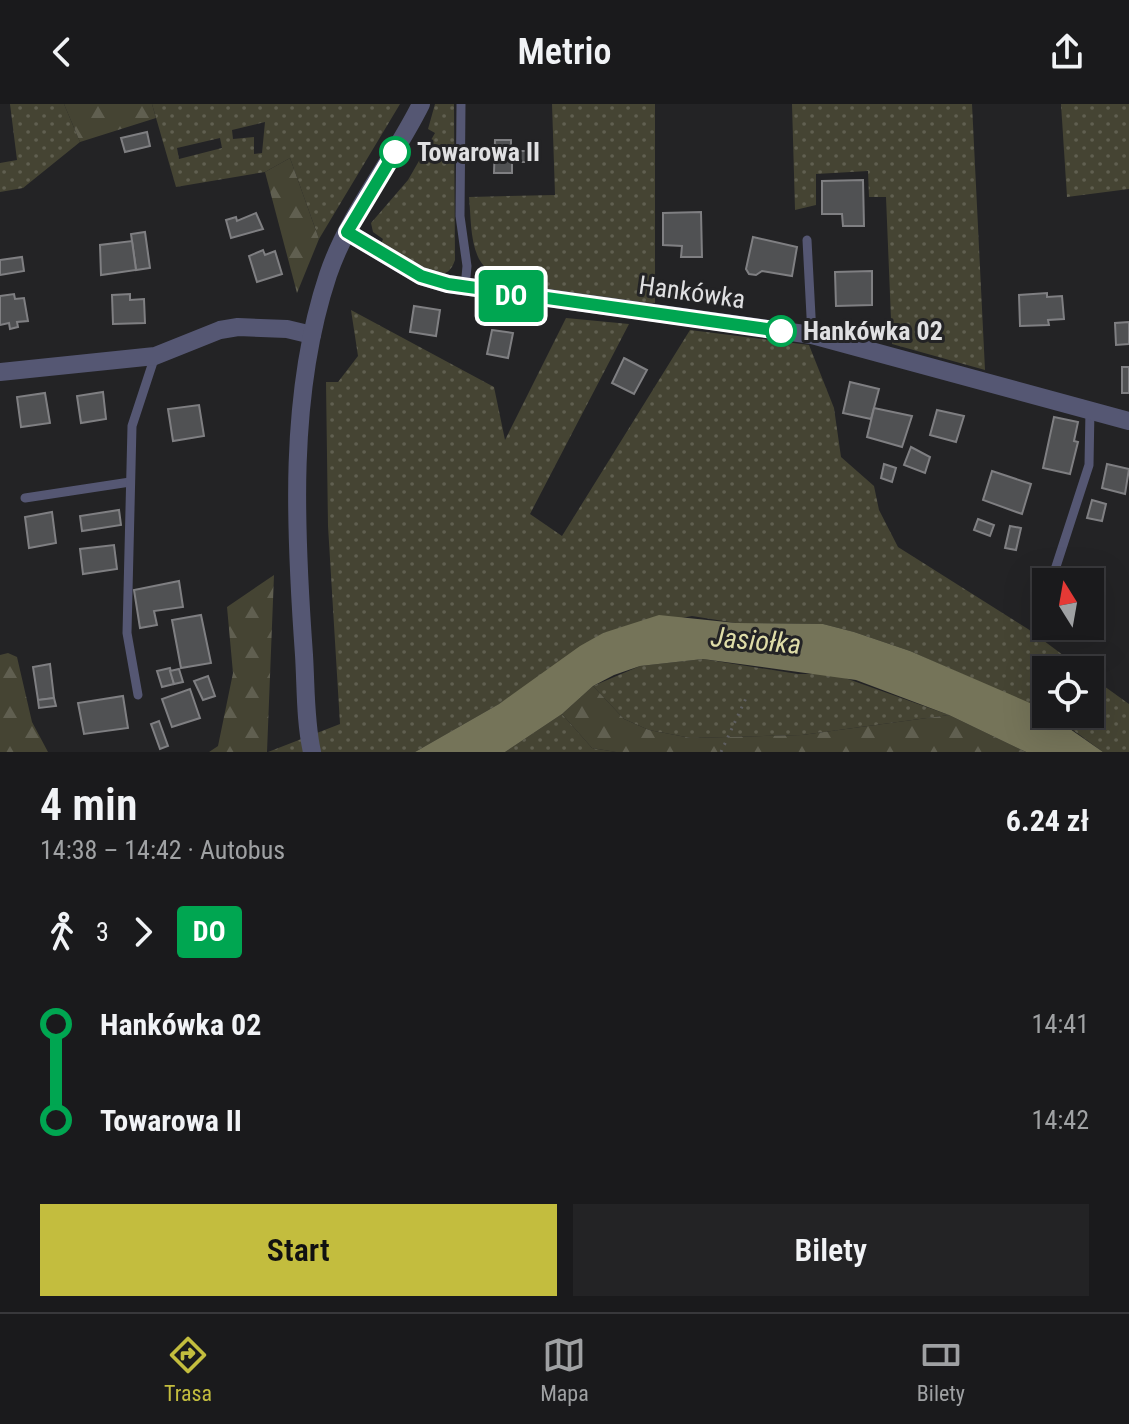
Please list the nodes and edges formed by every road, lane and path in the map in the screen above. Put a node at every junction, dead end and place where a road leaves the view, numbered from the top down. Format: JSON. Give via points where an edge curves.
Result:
{"nodes":[{"id":1,"x":421,"y":104,"type":"edge"},
{"id":2,"x":461,"y":104,"type":"edge"},
{"id":3,"x":347,"y":232,"type":"junction"},
{"id":4,"x":807,"y":240,"type":"dead end"},
{"id":5,"x":465,"y":288,"type":"junction"},
{"id":6,"x":312,"y":335,"type":"junction"},
{"id":7,"x":812,"y":335,"type":"junction"},
{"id":8,"x":155,"y":356,"type":"junction"},
{"id":9,"x":0,"y":372,"type":"edge"},
{"id":10,"x":1090,"y":409,"type":"junction"},
{"id":11,"x":1129,"y":421,"type":"edge"},
{"id":12,"x":130,"y":482,"type":"junction"},
{"id":13,"x":25,"y":498,"type":"dead end"},
{"id":14,"x":1056,"y":568,"type":"edge"},
{"id":15,"x":138,"y":695,"type":"dead end"},
{"id":16,"x":747,"y":696,"type":"dead end"},
{"id":17,"x":311,"y":749,"type":"edge"},
{"id":18,"x":721,"y":752,"type":"edge"}],
"edges":[{"from":1,"to":3,"type":"street"},
{"from":2,"to":5,"type":"lane"},
{"from":3,"to":5,"type":"street","name":"Hankówka","via":[[421,276]]},
{"from":3,"to":6,"type":"street"},
{"from":4,"to":7,"type":"lane"},
{"from":5,"to":7,"type":"street","name":"Hankówka"},
{"from":6,"to":8,"type":"street","via":[[238,327]]},
{"from":6,"to":17,"type":"street","via":[[299,432],[300,602]]},
{"from":7,"to":10,"type":"street","name":"Hankówka"},
{"from":8,"to":9,"type":"street"},
{"from":8,"to":12,"type":"lane","via":[[132,426]]},
{"from":10,"to":11,"type":"street","name":"Hankówka"},
{"from":10,"to":14,"type":"lane","via":[[1089,465]]},
{"from":12,"to":13,"type":"lane"},
{"from":12,"to":15,"type":"lane","via":[[127,633]]},
{"from":16,"to":18,"type":"path"}]}
